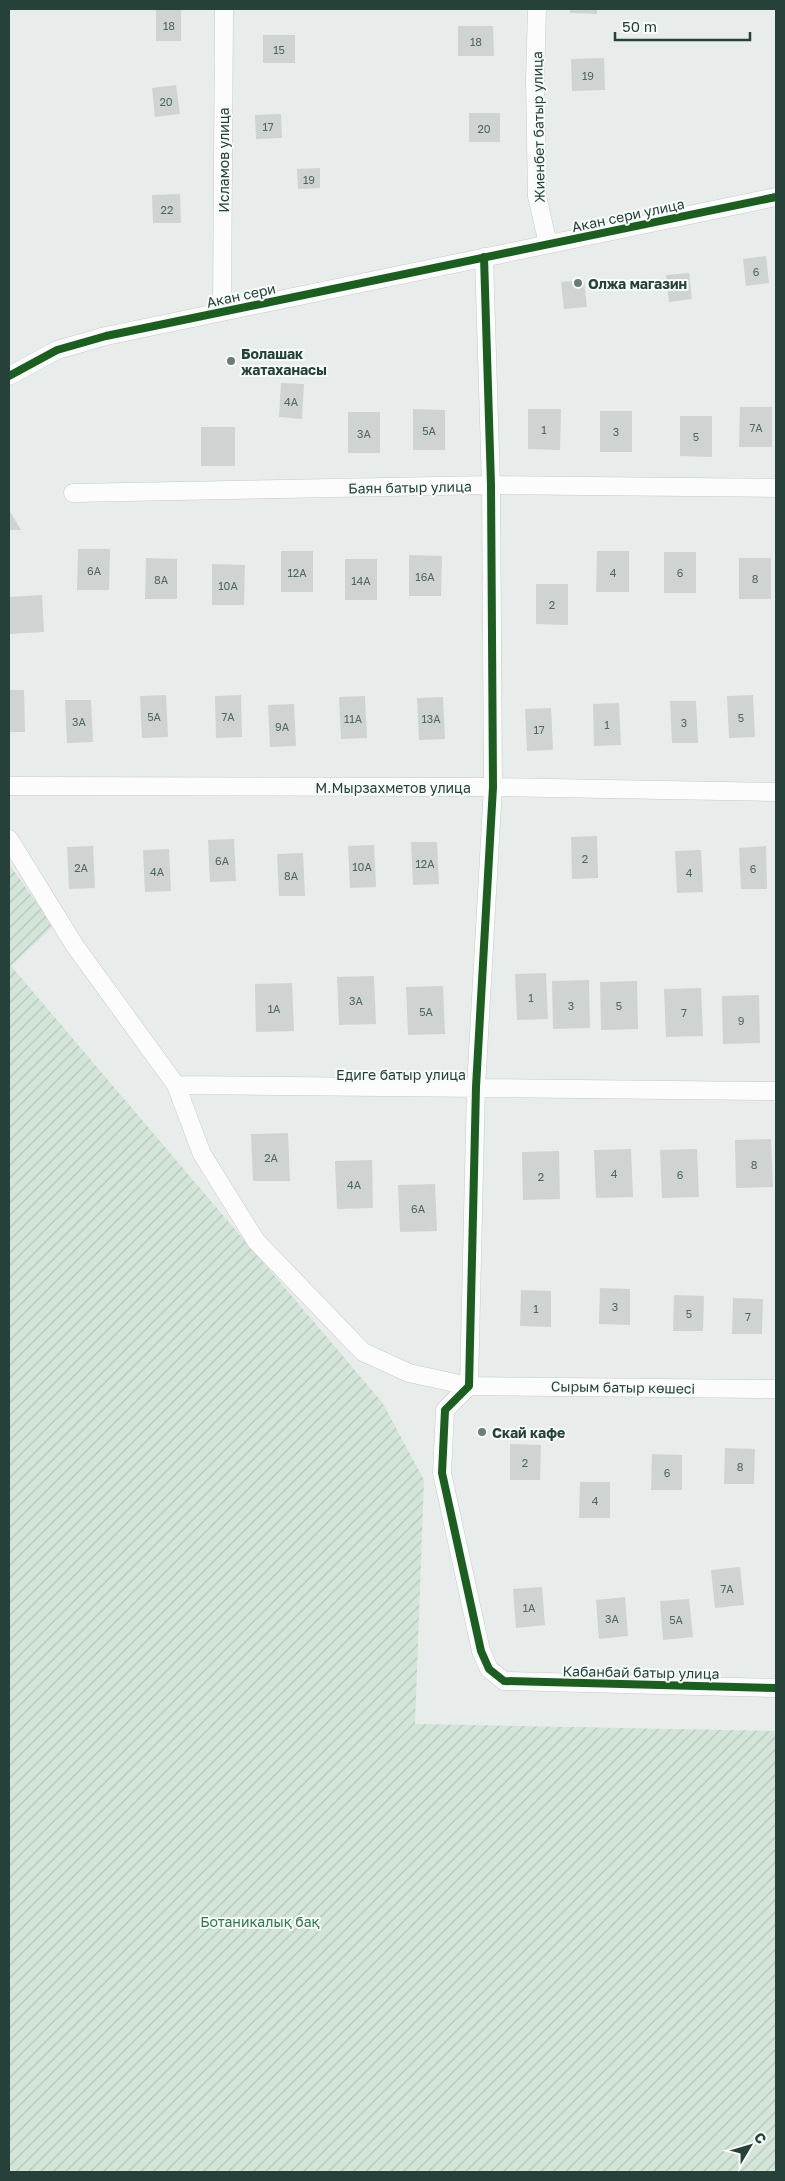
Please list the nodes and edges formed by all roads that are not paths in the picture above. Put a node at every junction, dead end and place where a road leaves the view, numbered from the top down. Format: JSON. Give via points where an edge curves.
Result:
{"nodes":[{"id":1,"x":224,"y":9,"type":"edge"},
{"id":2,"x":537,"y":9,"type":"edge"},
{"id":3,"x":776,"y":197,"type":"edge"},
{"id":4,"x":548,"y":244,"type":"junction"},
{"id":5,"x":484,"y":257,"type":"junction"},
{"id":6,"x":222,"y":312,"type":"junction"},
{"id":7,"x":9,"y":376,"type":"edge"},
{"id":8,"x":491,"y":485,"type":"junction"},
{"id":9,"x":776,"y":488,"type":"edge"},
{"id":10,"x":73,"y":494,"type":"dead end"},
{"id":11,"x":9,"y":786,"type":"edge"},
{"id":12,"x":493,"y":787,"type":"junction"},
{"id":13,"x":776,"y":792,"type":"edge"},
{"id":14,"x":9,"y":839,"type":"edge"},
{"id":15,"x":176,"y":1085,"type":"junction"},
{"id":16,"x":476,"y":1087,"type":"junction"},
{"id":17,"x":776,"y":1091,"type":"edge"},
{"id":18,"x":470,"y":1386,"type":"junction"},
{"id":19,"x":776,"y":1389,"type":"edge"},
{"id":20,"x":776,"y":1688,"type":"edge"}],
"edges":[{"from":1,"to":6,"type":"street","name":"Исламов улица"},
{"from":2,"to":4,"type":"street","name":"Жиенбет батыр улица","via":[[536,196]]},
{"from":3,"to":4,"type":"street","name":"Акан сери улица"},
{"from":4,"to":5,"type":"street","name":"Акан сери улица"},
{"from":5,"to":6,"type":"street","name":"Акан сери"},
{"from":5,"to":8,"type":"street"},
{"from":6,"to":7,"type":"street","name":"Акан сери","via":[[106,336],[57,350]]},
{"from":8,"to":9,"type":"street","name":"Баян батыр улица"},
{"from":8,"to":10,"type":"street","name":"Баян батыр улица"},
{"from":8,"to":12,"type":"street"},
{"from":11,"to":12,"type":"street","name":"М.Мырзахметов улица"},
{"from":12,"to":13,"type":"street","name":"М.Мырзахметов улица"},
{"from":12,"to":16,"type":"street"},
{"from":14,"to":15,"type":"street","name":"Сырым батыр көшесі","via":[[75,946]]},
{"from":15,"to":16,"type":"street","name":"Едиге батыр улица"},
{"from":15,"to":18,"type":"street","name":"Сырым батыр көшесі","via":[[202,1154],[256,1241],[363,1352],[409,1373]]},
{"from":16,"to":17,"type":"street","name":"Едиге батыр улица"},
{"from":16,"to":18,"type":"street"},
{"from":18,"to":19,"type":"street","name":"Сырым батыр көшесі"},
{"from":18,"to":20,"type":"street","name":"Кабанбай батыр улица","via":[[446,1410],[442,1473],[481,1651],[489,1669],[504,1681]]}]}
